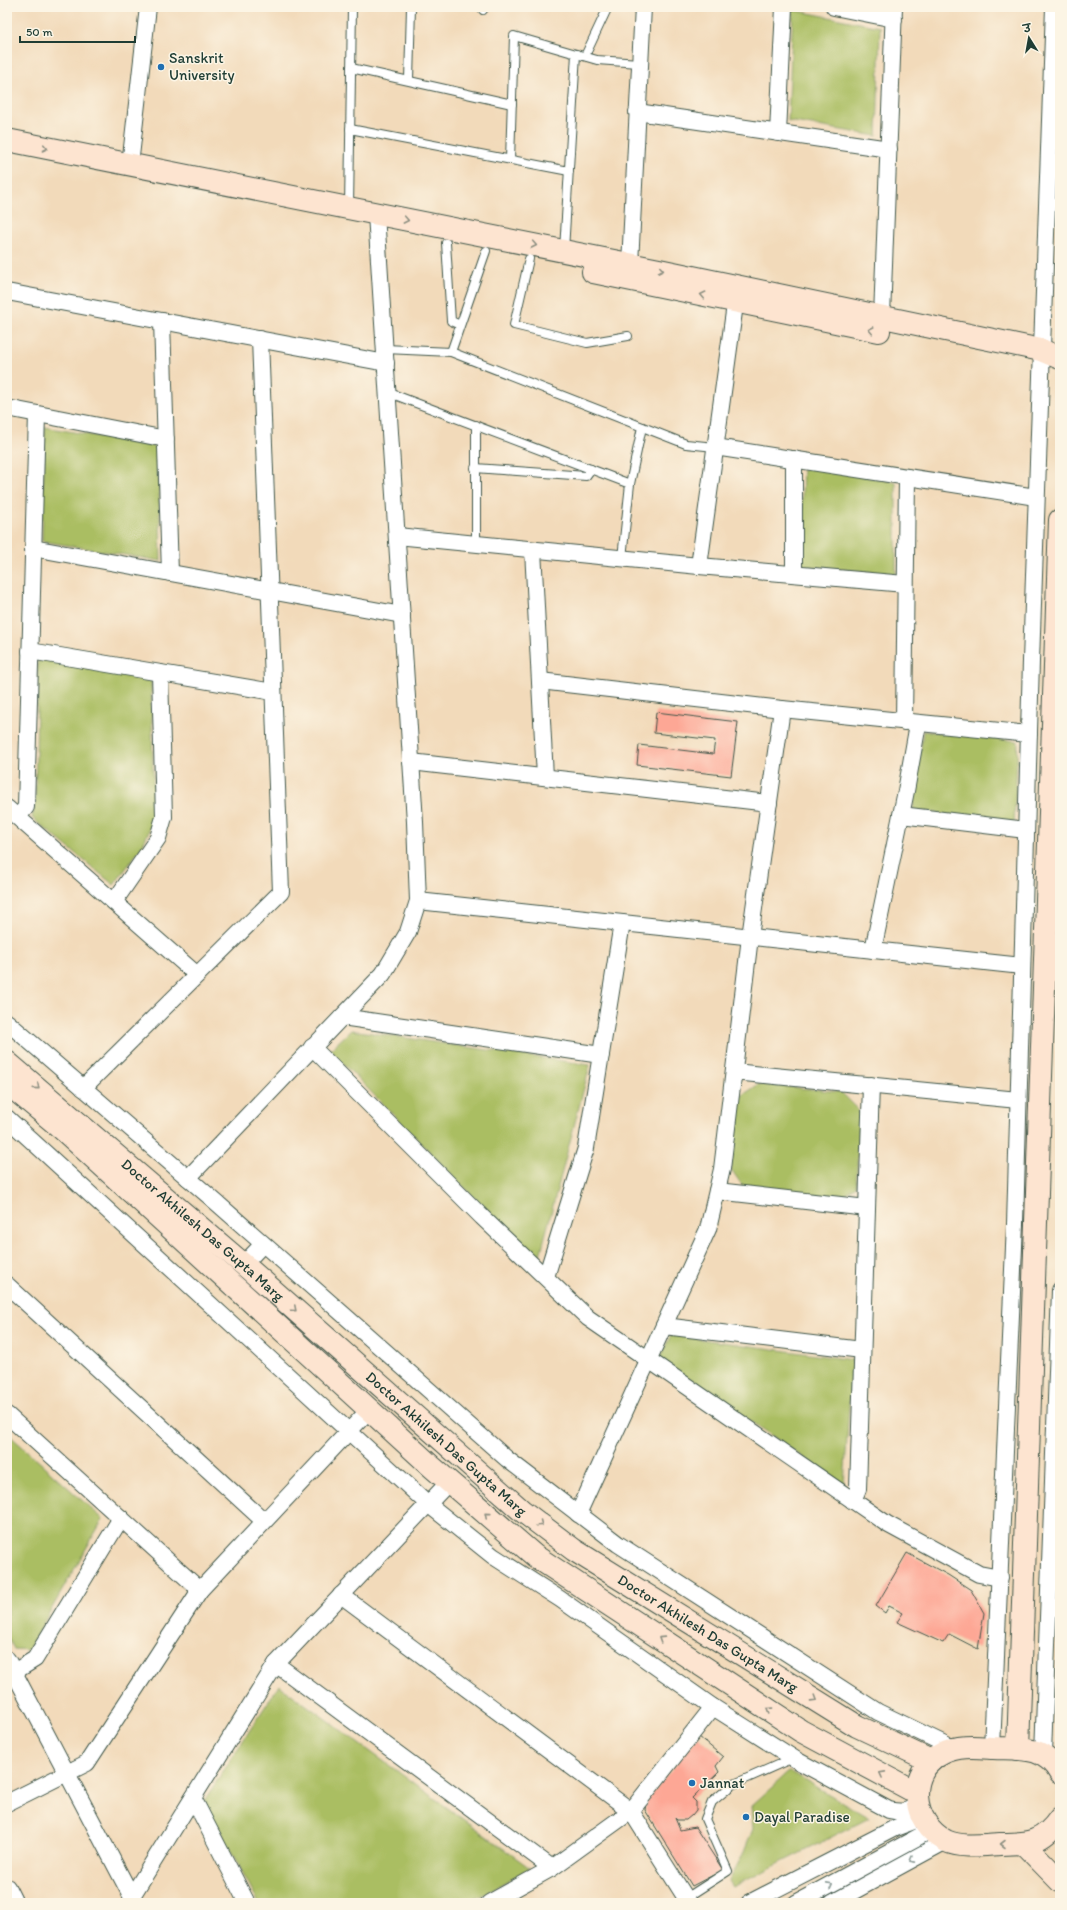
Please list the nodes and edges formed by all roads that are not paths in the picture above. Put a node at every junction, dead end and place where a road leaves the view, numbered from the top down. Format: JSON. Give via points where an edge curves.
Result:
{"nodes":[{"id":1,"x":148,"y":7,"type":"edge"},
{"id":2,"x":352,"y":7,"type":"edge"},
{"id":3,"x":411,"y":7,"type":"edge"},
{"id":4,"x":608,"y":7,"type":"edge"},
{"id":5,"x":642,"y":7,"type":"edge"},
{"id":6,"x":784,"y":7,"type":"edge"},
{"id":7,"x":834,"y":7,"type":"edge"},
{"id":8,"x":1054,"y":7,"type":"edge"},
{"id":9,"x":894,"y":13,"type":"edge"},
{"id":10,"x":576,"y":54,"type":"junction"},
{"id":11,"x":585,"y":56,"type":"junction"},
{"id":12,"x":639,"y":63,"type":"junction"},
{"id":13,"x":351,"y":68,"type":"junction"},
{"id":14,"x":409,"y":80,"type":"junction"},
{"id":15,"x":512,"y":104,"type":"junction"},
{"id":16,"x":637,"y":112,"type":"junction"},
{"id":17,"x":350,"y":129,"type":"junction"},
{"id":18,"x":778,"y":133,"type":"junction"},
{"id":19,"x":7,"y":140,"type":"edge"},
{"id":20,"x":889,"y":149,"type":"junction"},
{"id":21,"x":7,"y":156,"type":"edge"},
{"id":22,"x":510,"y":160,"type":"junction"},
{"id":23,"x":130,"y":165,"type":"junction"},
{"id":24,"x":569,"y":171,"type":"junction"},
{"id":25,"x":349,"y":209,"type":"junction"},
{"id":26,"x":376,"y":221,"type":"junction"},
{"id":27,"x":446,"y":242,"type":"junction"},
{"id":28,"x":486,"y":250,"type":"junction"},
{"id":29,"x":564,"y":251,"type":"junction"},
{"id":30,"x":529,"y":259,"type":"junction"},
{"id":31,"x":630,"y":264,"type":"junction"},
{"id":32,"x":7,"y":292,"type":"edge"},
{"id":33,"x":736,"y":294,"type":"junction"},
{"id":34,"x":882,"y":316,"type":"junction"},
{"id":35,"x":162,"y":321,"type":"junction"},
{"id":36,"x":460,"y":326,"type":"junction"},
{"id":37,"x":628,"y":336,"type":"dead end"},
{"id":38,"x":260,"y":339,"type":"junction"},
{"id":39,"x":451,"y":352,"type":"junction"},
{"id":40,"x":385,"y":356,"type":"junction"},
{"id":41,"x":1050,"y":358,"type":"edge"},
{"id":42,"x":388,"y":392,"type":"junction"},
{"id":43,"x":7,"y":408,"type":"edge"},
{"id":44,"x":37,"y":414,"type":"junction"},
{"id":45,"x":476,"y":425,"type":"junction"},
{"id":46,"x":642,"y":427,"type":"junction"},
{"id":47,"x":166,"y":439,"type":"junction"},
{"id":48,"x":715,"y":447,"type":"junction"},
{"id":49,"x":794,"y":459,"type":"junction"},
{"id":50,"x":475,"y":468,"type":"junction"},
{"id":51,"x":591,"y":469,"type":"junction"},
{"id":52,"x":907,"y":477,"type":"junction"},
{"id":53,"x":630,"y":484,"type":"junction"},
{"id":54,"x":1036,"y":497,"type":"junction"},
{"id":55,"x":1060,"y":520,"type":"edge"},
{"id":56,"x":397,"y":536,"type":"junction"},
{"id":57,"x":476,"y":544,"type":"junction"},
{"id":58,"x":33,"y":548,"type":"junction"},
{"id":59,"x":533,"y":550,"type":"junction"},
{"id":60,"x":622,"y":558,"type":"junction"},
{"id":61,"x":699,"y":566,"type":"junction"},
{"id":62,"x":170,"y":573,"type":"junction"},
{"id":63,"x":794,"y":574,"type":"junction"},
{"id":64,"x":905,"y":584,"type":"junction"},
{"id":65,"x":269,"y":591,"type":"junction"},
{"id":66,"x":402,"y":615,"type":"junction"},
{"id":67,"x":30,"y":651,"type":"junction"},
{"id":68,"x":160,"y":673,"type":"junction"},
{"id":69,"x":540,"y":680,"type":"junction"},
{"id":70,"x":273,"y":692,"type":"junction"},
{"id":71,"x":782,"y":709,"type":"junction"},
{"id":72,"x":911,"y":723,"type":"junction"},
{"id":73,"x":1029,"y":734,"type":"junction"},
{"id":74,"x":411,"y":762,"type":"junction"},
{"id":75,"x":545,"y":777,"type":"junction"},
{"id":76,"x":769,"y":803,"type":"junction"},
{"id":77,"x":12,"y":813,"type":"edge"},
{"id":78,"x":901,"y":815,"type":"junction"},
{"id":79,"x":1026,"y":830,"type":"junction"},
{"id":80,"x":418,"y":901,"type":"junction"},
{"id":81,"x":114,"y":902,"type":"junction"},
{"id":82,"x":622,"y":923,"type":"junction"},
{"id":83,"x":750,"y":937,"type":"junction"},
{"id":84,"x":873,"y":950,"type":"junction"},
{"id":85,"x":1022,"y":966,"type":"junction"},
{"id":86,"x":196,"y":974,"type":"junction"},
{"id":87,"x":342,"y":1017,"type":"junction"},
{"id":88,"x":7,"y":1022,"type":"edge"},
{"id":89,"x":312,"y":1048,"type":"junction"},
{"id":90,"x":601,"y":1054,"type":"junction"},
{"id":91,"x":7,"y":1062,"type":"edge"},
{"id":92,"x":734,"y":1072,"type":"junction"},
{"id":93,"x":7,"y":1083,"type":"edge"},
{"id":94,"x":871,"y":1085,"type":"junction"},
{"id":95,"x":83,"y":1088,"type":"junction"},
{"id":96,"x":1018,"y":1100,"type":"junction"},
{"id":97,"x":7,"y":1118,"type":"edge"},
{"id":98,"x":188,"y":1178,"type":"junction"},
{"id":99,"x":717,"y":1191,"type":"junction"},
{"id":100,"x":867,"y":1208,"type":"junction"},
{"id":101,"x":263,"y":1244,"type":"junction"},
{"id":102,"x":231,"y":1264,"type":"junction"},
{"id":103,"x":546,"y":1277,"type":"junction"},
{"id":104,"x":7,"y":1285,"type":"edge"},
{"id":105,"x":1060,"y":1290,"type":"edge"},
{"id":106,"x":664,"y":1326,"type":"junction"},
{"id":107,"x":862,"y":1350,"type":"junction"},
{"id":108,"x":649,"y":1360,"type":"junction"},
{"id":109,"x":369,"y":1410,"type":"junction"},
{"id":110,"x":7,"y":1415,"type":"edge"},
{"id":111,"x":349,"y":1431,"type":"junction"},
{"id":112,"x":449,"y":1482,"type":"junction"},
{"id":113,"x":854,"y":1501,"type":"junction"},
{"id":114,"x":428,"y":1504,"type":"junction"},
{"id":115,"x":578,"y":1514,"type":"junction"},
{"id":116,"x":121,"y":1518,"type":"junction"},
{"id":117,"x":264,"y":1521,"type":"junction"},
{"id":118,"x":1000,"y":1578,"type":"junction"},
{"id":119,"x":200,"y":1590,"type":"junction"},
{"id":120,"x":340,"y":1595,"type":"junction"},
{"id":121,"x":276,"y":1664,"type":"junction"},
{"id":122,"x":10,"y":1666,"type":"edge"},
{"id":123,"x":713,"y":1707,"type":"junction"},
{"id":124,"x":953,"y":1748,"type":"junction"},
{"id":125,"x":992,"y":1748,"type":"junction"},
{"id":126,"x":1018,"y":1749,"type":"junction"},
{"id":127,"x":793,"y":1758,"type":"junction"},
{"id":128,"x":931,"y":1761,"type":"junction"},
{"id":129,"x":1055,"y":1765,"type":"edge"},
{"id":130,"x":67,"y":1773,"type":"junction"},
{"id":131,"x":193,"y":1798,"type":"junction"},
{"id":132,"x":7,"y":1803,"type":"edge"},
{"id":133,"x":631,"y":1810,"type":"junction"},
{"id":134,"x":927,"y":1817,"type":"junction"},
{"id":135,"x":1059,"y":1823,"type":"edge"},
{"id":136,"x":1024,"y":1844,"type":"junction"},
{"id":137,"x":552,"y":1868,"type":"junction"},
{"id":138,"x":1060,"y":1881,"type":"edge"},
{"id":139,"x":7,"y":1887,"type":"edge"},
{"id":140,"x":133,"y":1900,"type":"edge"},
{"id":141,"x":687,"y":1900,"type":"edge"},
{"id":142,"x":14,"y":1903,"type":"edge"},
{"id":143,"x":247,"y":1903,"type":"edge"},
{"id":144,"x":489,"y":1903,"type":"edge"},
{"id":145,"x":749,"y":1903,"type":"edge"},
{"id":146,"x":796,"y":1903,"type":"edge"},
{"id":147,"x":832,"y":1903,"type":"edge"}],
"edges":[{"from":1,"to":23,"type":"street"},
{"from":2,"to":13,"type":"lane"},
{"from":3,"to":14,"type":"lane"},
{"from":4,"to":11,"type":"lane"},
{"from":5,"to":12,"type":"street"},
{"from":6,"to":18,"type":"street"},
{"from":7,"to":9,"type":"street"},
{"from":8,"to":41,"type":"street"},
{"from":9,"to":20,"type":"street"},
{"from":10,"to":11,"type":"lane"},
{"from":10,"to":15,"type":"lane","via":[[514,36]]},
{"from":10,"to":24,"type":"lane"},
{"from":11,"to":12,"type":"lane","via":[[597,60]]},
{"from":12,"to":16,"type":"street"},
{"from":13,"to":14,"type":"lane"},
{"from":13,"to":17,"type":"lane"},
{"from":14,"to":15,"type":"lane"},
{"from":15,"to":22,"type":"lane"},
{"from":16,"to":18,"type":"street"},
{"from":16,"to":31,"type":"street"},
{"from":17,"to":22,"type":"lane"},
{"from":17,"to":25,"type":"lane"},
{"from":18,"to":20,"type":"street"},
{"from":19,"to":23,"type":"street","one_way":true},
{"from":20,"to":34,"type":"street"},
{"from":21,"to":26,"type":"street"},
{"from":22,"to":24,"type":"lane"},
{"from":23,"to":25,"type":"street"},
{"from":24,"to":29,"type":"lane"},
{"from":25,"to":26,"type":"street"},
{"from":26,"to":27,"type":"street"},
{"from":26,"to":29,"type":"street","one_way":true},
{"from":26,"to":40,"type":"street"},
{"from":27,"to":28,"type":"street"},
{"from":27,"to":36,"type":"lane","via":[[451,321]]},
{"from":28,"to":30,"type":"street"},
{"from":28,"to":36,"type":"lane"},
{"from":29,"to":31,"type":"street"},
{"from":33,"to":30,"type":"street","one_way":true},
{"from":30,"to":37,"type":"lane","via":[[514,325],[588,343]]},
{"from":31,"to":33,"type":"street","one_way":true},
{"from":32,"to":35,"type":"street"},
{"from":33,"to":34,"type":"street"},
{"from":41,"to":33,"type":"street","one_way":true},
{"from":33,"to":48,"type":"street"},
{"from":34,"to":41,"type":"street"},
{"from":35,"to":38,"type":"street"},
{"from":35,"to":47,"type":"street"},
{"from":36,"to":39,"type":"lane"},
{"from":38,"to":40,"type":"street"},
{"from":38,"to":65,"type":"street"},
{"from":39,"to":40,"type":"lane"},
{"from":39,"to":46,"type":"lane"},
{"from":40,"to":42,"type":"street"},
{"from":41,"to":54,"type":"street"},
{"from":42,"to":45,"type":"lane"},
{"from":42,"to":56,"type":"street"},
{"from":43,"to":44,"type":"street"},
{"from":44,"to":47,"type":"street"},
{"from":44,"to":58,"type":"street"},
{"from":45,"to":50,"type":"lane"},
{"from":45,"to":51,"type":"lane"},
{"from":46,"to":48,"type":"lane","via":[[686,444]]},
{"from":46,"to":53,"type":"lane"},
{"from":47,"to":62,"type":"street"},
{"from":48,"to":49,"type":"street"},
{"from":48,"to":61,"type":"street"},
{"from":49,"to":52,"type":"street"},
{"from":49,"to":63,"type":"street"},
{"from":50,"to":51,"type":"lane","via":[[586,476]]},
{"from":50,"to":57,"type":"lane"},
{"from":51,"to":53,"type":"lane"},
{"from":52,"to":54,"type":"street"},
{"from":52,"to":64,"type":"street"},
{"from":53,"to":60,"type":"lane"},
{"from":54,"to":73,"type":"street"},
{"from":55,"to":126,"type":"street"},
{"from":56,"to":57,"type":"street"},
{"from":56,"to":66,"type":"street"},
{"from":57,"to":59,"type":"street"},
{"from":58,"to":62,"type":"street"},
{"from":58,"to":67,"type":"street"},
{"from":59,"to":60,"type":"street"},
{"from":59,"to":69,"type":"street"},
{"from":60,"to":61,"type":"street"},
{"from":61,"to":63,"type":"street"},
{"from":62,"to":65,"type":"street"},
{"from":63,"to":64,"type":"street"},
{"from":64,"to":72,"type":"street"},
{"from":65,"to":66,"type":"street"},
{"from":65,"to":70,"type":"street"},
{"from":66,"to":74,"type":"street"},
{"from":67,"to":68,"type":"street"},
{"from":67,"to":77,"type":"street","via":[[26,807]]},
{"from":68,"to":70,"type":"street"},
{"from":68,"to":81,"type":"street","via":[[164,817],[158,838]]},
{"from":69,"to":71,"type":"street"},
{"from":69,"to":75,"type":"street"},
{"from":70,"to":86,"type":"street","via":[[281,892]]},
{"from":71,"to":72,"type":"street"},
{"from":71,"to":76,"type":"street"},
{"from":72,"to":73,"type":"street"},
{"from":72,"to":78,"type":"street"},
{"from":73,"to":79,"type":"street"},
{"from":74,"to":75,"type":"street"},
{"from":74,"to":80,"type":"street"},
{"from":75,"to":76,"type":"street"},
{"from":76,"to":83,"type":"street"},
{"from":77,"to":81,"type":"street"},
{"from":78,"to":79,"type":"street"},
{"from":78,"to":84,"type":"street"},
{"from":79,"to":85,"type":"street"},
{"from":80,"to":82,"type":"street"},
{"from":80,"to":87,"type":"street","via":[[408,932],[383,974]]},
{"from":81,"to":86,"type":"street"},
{"from":82,"to":83,"type":"street"},
{"from":82,"to":90,"type":"street"},
{"from":83,"to":84,"type":"street"},
{"from":83,"to":92,"type":"street"},
{"from":84,"to":85,"type":"street"},
{"from":85,"to":96,"type":"street"},
{"from":86,"to":95,"type":"street"},
{"from":87,"to":89,"type":"street"},
{"from":87,"to":90,"type":"street"},
{"from":88,"to":95,"type":"street"},
{"from":89,"to":98,"type":"street"},
{"from":89,"to":103,"type":"street"},
{"from":90,"to":103,"type":"street","via":[[586,1148]]},
{"from":91,"to":102,"type":"street","name":"Doctor Akhilesh Das Gupta Marg","one_way":true},
{"from":92,"to":94,"type":"street"},
{"from":92,"to":99,"type":"street"},
{"from":93,"to":102,"type":"street","name":"Doctor Akhilesh Das Gupta Marg"},
{"from":94,"to":96,"type":"street"},
{"from":94,"to":100,"type":"street"},
{"from":95,"to":98,"type":"street"},
{"from":96,"to":118,"type":"street"},
{"from":97,"to":111,"type":"street"},
{"from":98,"to":101,"type":"street"},
{"from":99,"to":100,"type":"street"},
{"from":99,"to":106,"type":"street","via":[[708,1229]]},
{"from":100,"to":107,"type":"street"},
{"from":101,"to":102,"type":"street"},
{"from":101,"to":115,"type":"street","via":[[507,1459]]},
{"from":102,"to":109,"type":"street","name":"Doctor Akhilesh Das Gupta Marg"},
{"from":102,"to":128,"type":"street","name":"Doctor Akhilesh Das Gupta Marg","one_way":true,"via":[[521,1510],[574,1550],[857,1726]]},
{"from":103,"to":108,"type":"street","via":[[588,1318]]},
{"from":104,"to":117,"type":"street"},
{"from":105,"to":129,"type":"street"},
{"from":106,"to":107,"type":"street"},
{"from":106,"to":108,"type":"street"},
{"from":107,"to":113,"type":"street","via":[[858,1490]]},
{"from":108,"to":113,"type":"street"},
{"from":108,"to":115,"type":"street"},
{"from":109,"to":111,"type":"street"},
{"from":109,"to":112,"type":"street","name":"Doctor Akhilesh Das Gupta Marg"},
{"from":110,"to":116,"type":"street"},
{"from":111,"to":114,"type":"street"},
{"from":111,"to":117,"type":"street"},
{"from":112,"to":114,"type":"street"},
{"from":134,"to":112,"type":"street","name":"Doctor Akhilesh Das Gupta Marg","one_way":true,"via":[[541,1560]]},
{"from":113,"to":118,"type":"street","via":[[887,1524],[979,1574]]},
{"from":114,"to":120,"type":"street"},
{"from":114,"to":123,"type":"street","via":[[493,1556],[560,1599]]},
{"from":115,"to":124,"type":"street","via":[[618,1544],[878,1712]]},
{"from":116,"to":119,"type":"street"},
{"from":116,"to":122,"type":"street","via":[[35,1658]]},
{"from":117,"to":119,"type":"street"},
{"from":118,"to":125,"type":"street"},
{"from":119,"to":130,"type":"street","via":[[87,1764]]},
{"from":120,"to":121,"type":"street"},
{"from":120,"to":133,"type":"street"},
{"from":121,"to":131,"type":"street"},
{"from":121,"to":137,"type":"street"},
{"from":122,"to":130,"type":"street"},
{"from":123,"to":127,"type":"street"},
{"from":123,"to":133,"type":"street"},
{"from":124,"to":125,"type":"street"},
{"from":124,"to":128,"type":"street"},
{"from":125,"to":126,"type":"street"},
{"from":126,"to":129,"type":"street","via":[[1032,1749]]},
{"from":127,"to":134,"type":"street","via":[[889,1810],[909,1811]]},
{"from":127,"to":141,"type":"lane","via":[[732,1785],[712,1802],[704,1819],[728,1871]]},
{"from":128,"to":134,"type":"street","via":[[919,1780]]},
{"from":130,"to":132,"type":"street"},
{"from":130,"to":140,"type":"street"},
{"from":131,"to":140,"type":"street"},
{"from":131,"to":143,"type":"street"},
{"from":133,"to":137,"type":"street"},
{"from":133,"to":141,"type":"street"},
{"from":136,"to":134,"type":"street","name":"Doctor Akhilesh Das Gupta Marg","one_way":true,"via":[[963,1845]]},
{"from":134,"to":145,"type":"street","via":[[895,1828]]},
{"from":146,"to":134,"type":"street","one_way":true},
{"from":134,"to":147,"type":"street","one_way":true},
{"from":135,"to":136,"type":"street","name":"Doctor Akhilesh Das Gupta Marg","via":[[1045,1836]]},
{"from":136,"to":138,"type":"street"},
{"from":137,"to":144,"type":"street"},
{"from":139,"to":142,"type":"street"}]}
